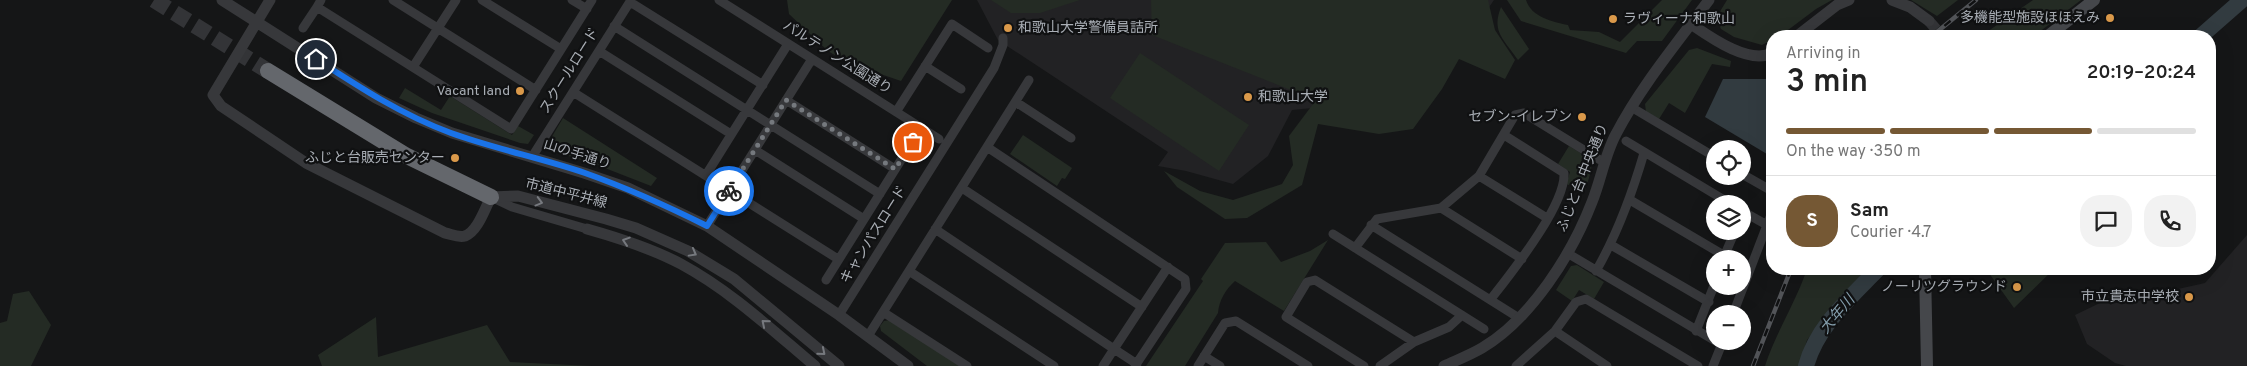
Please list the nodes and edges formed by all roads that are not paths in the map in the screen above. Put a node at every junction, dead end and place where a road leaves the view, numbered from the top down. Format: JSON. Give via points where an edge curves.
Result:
{"nodes":[{"id":1,"x":222,"y":0,"type":"edge"},
{"id":2,"x":270,"y":0,"type":"edge"},
{"id":3,"x":393,"y":0,"type":"edge"},
{"id":4,"x":456,"y":0,"type":"edge"},
{"id":5,"x":482,"y":0,"type":"edge"},
{"id":6,"x":572,"y":0,"type":"edge"},
{"id":7,"x":592,"y":0,"type":"edge"},
{"id":8,"x":719,"y":0,"type":"edge"},
{"id":9,"x":1709,"y":0,"type":"edge"},
{"id":10,"x":1849,"y":0,"type":"edge"},
{"id":11,"x":1892,"y":0,"type":"edge"},
{"id":12,"x":2094,"y":0,"type":"edge"},
{"id":13,"x":630,"y":1,"type":"edge"},
{"id":14,"x":319,"y":3,"type":"edge"},
{"id":15,"x":731,"y":3,"type":"edge"},
{"id":16,"x":587,"y":9,"type":"junction"},
{"id":17,"x":1929,"y":21,"type":"tunnel mouth"},
{"id":18,"x":257,"y":22,"type":"junction"},
{"id":19,"x":1691,"y":24,"type":"junction"},
{"id":20,"x":614,"y":26,"type":"junction"},
{"id":21,"x":303,"y":28,"type":"dead end"},
{"id":22,"x":438,"y":28,"type":"junction"},
{"id":23,"x":1805,"y":30,"type":"edge"},
{"id":24,"x":2056,"y":30,"type":"edge"},
{"id":25,"x":1003,"y":38,"type":"dead end"},
{"id":26,"x":788,"y":44,"type":"junction"},
{"id":27,"x":988,"y":48,"type":"dead end"},
{"id":28,"x":561,"y":50,"type":"junction"},
{"id":29,"x":599,"y":50,"type":"junction"},
{"id":30,"x":1766,"y":56,"type":"edge"},
{"id":31,"x":812,"y":59,"type":"junction"},
{"id":32,"x":925,"y":66,"type":"junction"},
{"id":33,"x":413,"y":67,"type":"junction"},
{"id":34,"x":268,"y":71,"type":"tunnel mouth"},
{"id":35,"x":1029,"y":80,"type":"dead end"},
{"id":36,"x":763,"y":85,"type":"junction"},
{"id":37,"x":961,"y":89,"type":"dead end"},
{"id":38,"x":536,"y":90,"type":"junction"},
{"id":39,"x":572,"y":92,"type":"junction"},
{"id":40,"x":786,"y":100,"type":"junction"},
{"id":41,"x":1016,"y":102,"type":"junction"},
{"id":42,"x":1631,"y":107,"type":"junction"},
{"id":43,"x":747,"y":109,"type":"junction"},
{"id":44,"x":896,"y":112,"type":"junction"},
{"id":45,"x":771,"y":124,"type":"junction"},
{"id":46,"x":921,"y":128,"type":"junction"},
{"id":47,"x":731,"y":134,"type":"junction"},
{"id":48,"x":1504,"y":135,"type":"junction"},
{"id":49,"x":1071,"y":138,"type":"dead end"},
{"id":50,"x":939,"y":139,"type":"dead end"},
{"id":51,"x":1626,"y":141,"type":"dead end"},
{"id":52,"x":987,"y":148,"type":"junction"},
{"id":53,"x":755,"y":150,"type":"junction"},
{"id":54,"x":1644,"y":152,"type":"junction"},
{"id":55,"x":1706,"y":152,"type":"edge"},
{"id":56,"x":532,"y":157,"type":"junction"},
{"id":57,"x":1605,"y":163,"type":"junction"},
{"id":58,"x":895,"y":169,"type":"junction"},
{"id":59,"x":706,"y":175,"type":"junction"},
{"id":60,"x":1479,"y":176,"type":"junction"},
{"id":61,"x":1751,"y":179,"type":"edge"},
{"id":62,"x":962,"y":188,"type":"junction"},
{"id":63,"x":1766,"y":188,"type":"edge"},
{"id":64,"x":730,"y":190,"type":"junction"},
{"id":65,"x":880,"y":194,"type":"junction"},
{"id":66,"x":1716,"y":195,"type":"edge"},
{"id":67,"x":491,"y":197,"type":"junction"},
{"id":68,"x":1630,"y":200,"type":"junction"},
{"id":69,"x":1441,"y":208,"type":"junction"},
{"id":70,"x":1751,"y":216,"type":"edge"},
{"id":71,"x":1547,"y":218,"type":"junction"},
{"id":72,"x":864,"y":219,"type":"junction"},
{"id":73,"x":1371,"y":224,"type":"junction"},
{"id":74,"x":1766,"y":224,"type":"edge"},
{"id":75,"x":707,"y":226,"type":"junction"},
{"id":76,"x":1766,"y":228,"type":"edge"},
{"id":77,"x":587,"y":229,"type":"joint"},
{"id":78,"x":935,"y":230,"type":"junction"},
{"id":79,"x":1333,"y":234,"type":"dead end"},
{"id":80,"x":1611,"y":245,"type":"junction"},
{"id":81,"x":1355,"y":248,"type":"junction"},
{"id":82,"x":1712,"y":250,"type":"edge"},
{"id":83,"x":1567,"y":253,"type":"junction"},
{"id":84,"x":838,"y":259,"type":"junction"},
{"id":85,"x":1522,"y":259,"type":"junction"},
{"id":86,"x":1168,"y":267,"type":"junction"},
{"id":87,"x":909,"y":271,"type":"junction"},
{"id":88,"x":1596,"y":271,"type":"junction"},
{"id":89,"x":1925,"y":275,"type":"edge"},
{"id":90,"x":826,"y":280,"type":"dead end"},
{"id":91,"x":1711,"y":295,"type":"edge"},
{"id":92,"x":1491,"y":299,"type":"junction"},
{"id":93,"x":1708,"y":302,"type":"junction"},
{"id":94,"x":1737,"y":305,"type":"edge"},
{"id":95,"x":1142,"y":307,"type":"junction"},
{"id":96,"x":884,"y":312,"type":"junction"},
{"id":97,"x":839,"y":315,"type":"junction"},
{"id":98,"x":1462,"y":315,"type":"junction"},
{"id":99,"x":1519,"y":318,"type":"junction"},
{"id":100,"x":1484,"y":329,"type":"dead end"},
{"id":101,"x":1555,"y":331,"type":"junction"},
{"id":102,"x":1696,"y":331,"type":"junction"},
{"id":103,"x":868,"y":336,"type":"junction"},
{"id":104,"x":1706,"y":336,"type":"edge"},
{"id":105,"x":1414,"y":342,"type":"junction"},
{"id":106,"x":1114,"y":349,"type":"junction"},
{"id":107,"x":1719,"y":350,"type":"edge"},
{"id":108,"x":1204,"y":356,"type":"junction"},
{"id":109,"x":1463,"y":362,"type":"edge"},
{"id":110,"x":1681,"y":362,"type":"edge"},
{"id":111,"x":1136,"y":365,"type":"edge"},
{"id":112,"x":1520,"y":365,"type":"edge"},
{"id":113,"x":815,"y":366,"type":"edge"},
{"id":114,"x":839,"y":366,"type":"edge"},
{"id":115,"x":908,"y":366,"type":"edge"},
{"id":116,"x":967,"y":366,"type":"edge"},
{"id":117,"x":1054,"y":366,"type":"edge"},
{"id":118,"x":1103,"y":366,"type":"edge"},
{"id":119,"x":1198,"y":366,"type":"edge"},
{"id":120,"x":1220,"y":366,"type":"edge"},
{"id":121,"x":1308,"y":366,"type":"edge"},
{"id":122,"x":1364,"y":366,"type":"edge"},
{"id":123,"x":1380,"y":366,"type":"edge"},
{"id":124,"x":1444,"y":366,"type":"edge"},
{"id":125,"x":1607,"y":366,"type":"edge"},
{"id":126,"x":1698,"y":366,"type":"edge"},
{"id":127,"x":1713,"y":366,"type":"edge"},
{"id":128,"x":1926,"y":366,"type":"edge"}],
"edges":[{"from":1,"to":18,"type":"street","name":"山の手通り"},
{"from":2,"to":18,"type":"street"},
{"from":3,"to":22,"type":"street"},
{"from":4,"to":22,"type":"street"},
{"from":5,"to":28,"type":"street"},
{"from":6,"to":16,"type":"street"},
{"from":7,"to":16,"type":"street"},
{"from":8,"to":15,"type":"street","name":"パルテノン公園通り"},
{"from":9,"to":19,"type":"street","name":"ふじと台 中央通り"},
{"from":10,"to":23,"type":"street","via":[[1837,5]]},
{"from":11,"to":17,"type":"street","via":[[1910,7]]},
{"from":12,"to":24,"type":"main road"},
{"from":13,"to":20,"type":"street","name":"スクールロード"},
{"from":13,"to":36,"type":"street"},
{"from":14,"to":21,"type":"street"},
{"from":14,"to":33,"type":"street"},
{"from":15,"to":26,"type":"street","name":"パルテノン公園通り"},
{"from":16,"to":28,"type":"street"},
{"from":18,"to":56,"type":"street","name":"山の手通り","via":[[376,98],[416,118],[452,133]]},
{"from":18,"to":67,"type":"street","via":[[214,91],[214,98],[222,106],[306,162],[445,233],[464,236],[471,231]]},
{"from":19,"to":30,"type":"street","via":[[1744,53]]},
{"from":19,"to":42,"type":"street","name":"ふじと台 中央通り"},
{"from":20,"to":29,"type":"street","name":"スクールロード"},
{"from":20,"to":43,"type":"street"},
{"from":22,"to":33,"type":"street"},
{"from":22,"to":38,"type":"street"},
{"from":25,"to":97,"type":"street","name":"キャンパスロード","via":[[994,68]]},
{"from":26,"to":31,"type":"street","name":"パルテノン公園通り"},
{"from":26,"to":36,"type":"street"},
{"from":27,"to":32,"type":"street","via":[[952,24]]},
{"from":28,"to":38,"type":"street"},
{"from":29,"to":39,"type":"street","name":"スクールロード"},
{"from":29,"to":47,"type":"street"},
{"from":31,"to":40,"type":"street"},
{"from":31,"to":44,"type":"street","name":"パルテノン公園通り"},
{"from":32,"to":37,"type":"street"},
{"from":32,"to":44,"type":"street"},
{"from":33,"to":38,"type":"street","via":[[511,129]]},
{"from":34,"to":67,"type":"highway","via":[[407,156]]},
{"from":35,"to":41,"type":"street"},
{"from":36,"to":43,"type":"street"},
{"from":39,"to":56,"type":"street","name":"スクールロード"},
{"from":39,"to":59,"type":"street"},
{"from":40,"to":45,"type":"street"},
{"from":40,"to":58,"type":"street"},
{"from":41,"to":49,"type":"street"},
{"from":41,"to":52,"type":"street"},
{"from":42,"to":55,"type":"street"},
{"from":42,"to":57,"type":"street","name":"ふじと台 中央通り","via":[[1614,136]]},
{"from":43,"to":45,"type":"street"},
{"from":43,"to":47,"type":"street"},
{"from":44,"to":46,"type":"street","name":"パルテノン公園通り"},
{"from":45,"to":53,"type":"street"},
{"from":45,"to":65,"type":"street"},
{"from":46,"to":50,"type":"street","name":"パルテノン公園通り"},
{"from":46,"to":58,"type":"street"},
{"from":47,"to":59,"type":"street"},
{"from":48,"to":57,"type":"street","via":[[1515,115],[1524,113]]},
{"from":48,"to":60,"type":"street"},
{"from":48,"to":71,"type":"street","via":[[1564,173]]},
{"from":51,"to":54,"type":"street"},
{"from":52,"to":62,"type":"street"},
{"from":52,"to":86,"type":"street"},
{"from":53,"to":64,"type":"street"},
{"from":53,"to":72,"type":"street"},
{"from":54,"to":66,"type":"street"},
{"from":54,"to":68,"type":"street"},
{"from":56,"to":75,"type":"street","name":"山の手通り","via":[[628,188]]},
{"from":57,"to":83,"type":"street","name":"ふじと台 中央通り","via":[[1592,202]]},
{"from":58,"to":65,"type":"street"},
{"from":59,"to":64,"type":"street"},
{"from":60,"to":69,"type":"street"},
{"from":60,"to":71,"type":"street"},
{"from":61,"to":63,"type":"street"},
{"from":62,"to":78,"type":"street"},
{"from":62,"to":95,"type":"street"},
{"from":64,"to":75,"type":"street"},
{"from":64,"to":84,"type":"street"},
{"from":65,"to":72,"type":"street"},
{"from":67,"to":77,"type":"street","name":"市道中平井線","via":[[512,207]]},
{"from":67,"to":114,"type":"street","name":"市道中平井線","one_way":true,"via":[[518,196],[606,219],[688,250],[734,279]]},
{"from":68,"to":80,"type":"street"},
{"from":68,"to":82,"type":"street"},
{"from":69,"to":73,"type":"street","via":[[1388,215]]},
{"from":69,"to":85,"type":"street"},
{"from":70,"to":74,"type":"street"},
{"from":71,"to":85,"type":"street"},
{"from":72,"to":84,"type":"street"},
{"from":73,"to":81,"type":"street"},
{"from":73,"to":92,"type":"street"},
{"from":75,"to":97,"type":"street","name":"山の手通り"},
{"from":76,"to":94,"type":"street"},
{"from":113,"to":77,"type":"street","name":"市道中平井線","one_way":true,"via":[[748,309],[702,276],[655,252]]},
{"from":78,"to":87,"type":"street"},
{"from":78,"to":106,"type":"street"},
{"from":79,"to":81,"type":"street"},
{"from":80,"to":88,"type":"street"},
{"from":80,"to":93,"type":"street"},
{"from":81,"to":98,"type":"street"},
{"from":83,"to":88,"type":"street"},
{"from":83,"to":99,"type":"street","name":"ふじと台 中央通り"},
{"from":84,"to":90,"type":"street"},
{"from":85,"to":92,"type":"street"},
{"from":86,"to":95,"type":"street"},
{"from":86,"to":111,"type":"street","via":[[1185,278],[1186,290]]},
{"from":87,"to":96,"type":"street"},
{"from":87,"to":117,"type":"street"},
{"from":88,"to":102,"type":"street"},
{"from":89,"to":128,"type":"main road"},
{"from":91,"to":93,"type":"street"},
{"from":92,"to":99,"type":"street"},
{"from":93,"to":102,"type":"street"},
{"from":95,"to":106,"type":"street"},
{"from":96,"to":103,"type":"street"},
{"from":96,"to":116,"type":"street"},
{"from":97,"to":103,"type":"street","name":"山の手通り"},
{"from":98,"to":100,"type":"street"},
{"from":98,"to":105,"type":"street","via":[[1449,327]]},
{"from":99,"to":109,"type":"street","name":"ふじと台 中央通り"},
{"from":101,"to":110,"type":"street","via":[[1576,302],[1586,299]]},
{"from":101,"to":112,"type":"street"},
{"from":101,"to":125,"type":"street"},
{"from":102,"to":104,"type":"street"},
{"from":103,"to":115,"type":"street","name":"山の手通り"},
{"from":105,"to":122,"type":"street","via":[[1315,280],[1308,282],[1286,317]]},
{"from":105,"to":123,"type":"street"},
{"from":106,"to":111,"type":"street"},
{"from":106,"to":118,"type":"street"},
{"from":107,"to":127,"type":"street"},
{"from":108,"to":119,"type":"street"},
{"from":108,"to":120,"type":"street"},
{"from":108,"to":121,"type":"street","via":[[1225,323],[1236,320]]},
{"from":109,"to":124,"type":"street","name":"ふじと台 中央通り"},
{"from":110,"to":126,"type":"street"}]}
